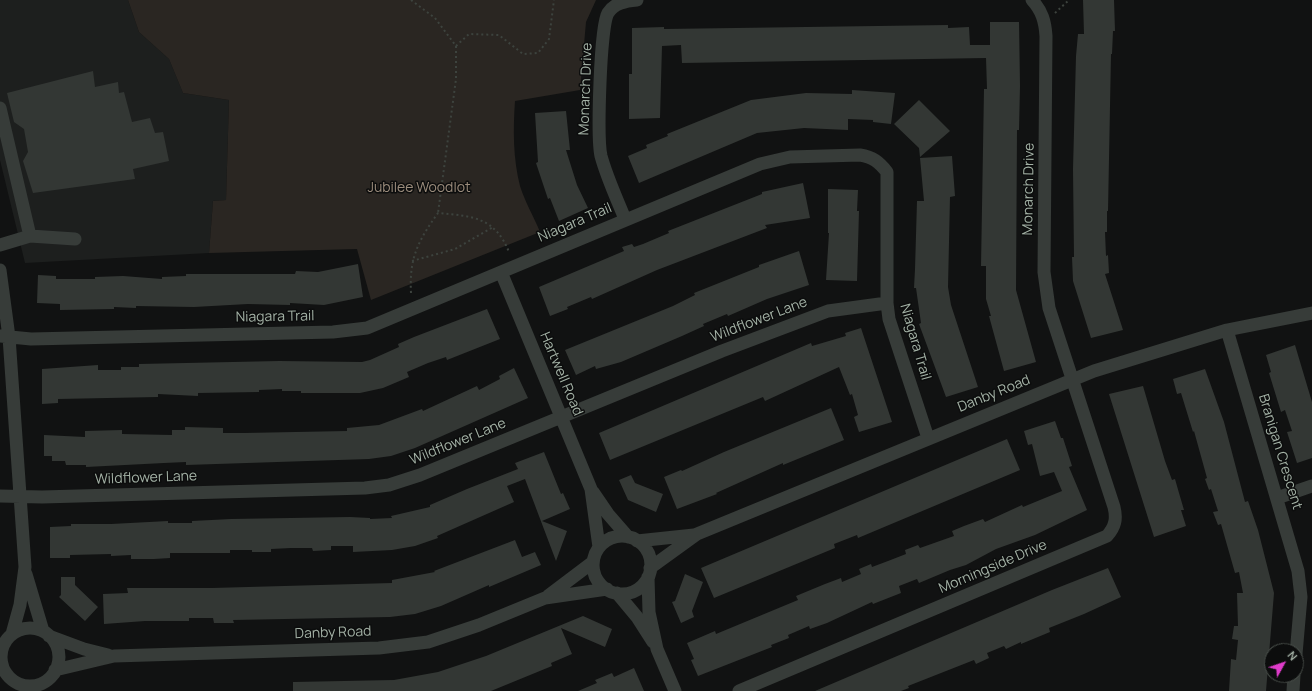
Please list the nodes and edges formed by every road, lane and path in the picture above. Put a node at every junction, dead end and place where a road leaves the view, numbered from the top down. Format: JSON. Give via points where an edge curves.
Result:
{"nodes":[{"id":1,"x":411,"y":0,"type":"edge"},
{"id":2,"x":554,"y":0,"type":"edge"},
{"id":3,"x":637,"y":0,"type":"edge"},
{"id":4,"x":1032,"y":0,"type":"edge"},
{"id":5,"x":1068,"y":0,"type":"edge"},
{"id":6,"x":1045,"y":21,"type":"junction"},
{"id":7,"x":456,"y":46,"type":"junction"},
{"id":8,"x":0,"y":108,"type":"edge"},
{"id":9,"x":438,"y":214,"type":"junction"},
{"id":10,"x":625,"y":219,"type":"junction"},
{"id":11,"x":493,"y":227,"type":"junction"},
{"id":12,"x":30,"y":236,"type":"junction"},
{"id":13,"x":75,"y":239,"type":"dead end"},
{"id":14,"x":0,"y":245,"type":"edge"},
{"id":15,"x":509,"y":252,"type":"dead end"},
{"id":16,"x":412,"y":261,"type":"junction"},
{"id":17,"x":0,"y":270,"type":"edge"},
{"id":18,"x":501,"y":272,"type":"junction"},
{"id":19,"x":411,"y":292,"type":"dead end"},
{"id":20,"x":887,"y":303,"type":"junction"},
{"id":21,"x":1312,"y":313,"type":"edge"},
{"id":22,"x":1227,"y":330,"type":"junction"},
{"id":23,"x":4,"y":337,"type":"edge"},
{"id":24,"x":1073,"y":379,"type":"junction"},
{"id":25,"x":561,"y":417,"type":"junction"},
{"id":26,"x":928,"y":438,"type":"junction"},
{"id":27,"x":1312,"y":486,"type":"edge"},
{"id":28,"x":591,"y":489,"type":"junction"},
{"id":29,"x":0,"y":496,"type":"edge"},
{"id":30,"x":19,"y":496,"type":"junction"},
{"id":31,"x":1277,"y":498,"type":"junction"},
{"id":32,"x":697,"y":534,"type":"junction"},
{"id":33,"x":633,"y":539,"type":"junction"},
{"id":34,"x":600,"y":547,"type":"junction"},
{"id":35,"x":593,"y":562,"type":"junction"},
{"id":36,"x":25,"y":567,"type":"junction"},
{"id":37,"x":649,"y":573,"type":"junction"},
{"id":38,"x":612,"y":591,"type":"junction"},
{"id":39,"x":545,"y":598,"type":"junction"},
{"id":40,"x":46,"y":634,"type":"junction"},
{"id":41,"x":6,"y":640,"type":"edge"},
{"id":42,"x":1297,"y":643,"type":"edge"},
{"id":43,"x":657,"y":649,"type":"junction"},
{"id":44,"x":114,"y":656,"type":"junction"},
{"id":45,"x":55,"y":670,"type":"junction"},
{"id":46,"x":10,"y":679,"type":"edge"},
{"id":47,"x":45,"y":686,"type":"edge"},
{"id":48,"x":675,"y":691,"type":"edge"},
{"id":49,"x":738,"y":691,"type":"edge"}],
"edges":[{"from":1,"to":7,"type":"path","via":[[435,18]]},
{"from":2,"to":7,"type":"path","via":[[549,39],[538,53],[523,54],[499,35],[469,34]]},
{"from":3,"to":10,"type":"street","name":"Monarch Drive","via":[[615,5],[605,18],[598,112],[601,155]]},
{"from":4,"to":6,"type":"street","name":"Monarch Drive"},
{"from":5,"to":6,"type":"path"},
{"from":6,"to":24,"type":"street","name":"Monarch Drive","via":[[1044,272],[1049,308]]},
{"from":7,"to":9,"type":"path","via":[[456,79]]},
{"from":8,"to":12,"type":"street"},
{"from":9,"to":11,"type":"path","via":[[471,217]]},
{"from":9,"to":16,"type":"path","via":[[417,245]]},
{"from":10,"to":18,"type":"street","name":"Niagara Trail"},
{"from":10,"to":20,"type":"street","name":"Niagara Trail","via":[[778,158],[869,156],[879,162],[887,172]]},
{"from":11,"to":15,"type":"path"},
{"from":11,"to":16,"type":"path","via":[[455,249]]},
{"from":12,"to":13,"type":"street"},
{"from":12,"to":14,"type":"street"},
{"from":16,"to":19,"type":"path"},
{"from":17,"to":23,"type":"street"},
{"from":18,"to":23,"type":"street","name":"Niagara Trail","via":[[367,328],[333,332],[31,339]]},
{"from":18,"to":25,"type":"street","name":"Hartwell Road"},
{"from":20,"to":25,"type":"street","name":"Wildflower Lane","via":[[828,311]]},
{"from":20,"to":26,"type":"street","name":"Niagara Trail","via":[[889,320]]},
{"from":21,"to":22,"type":"street","name":"Danby Road"},
{"from":22,"to":24,"type":"street","name":"Danby Road"},
{"from":22,"to":31,"type":"street","name":"Branigan Crescent"},
{"from":23,"to":30,"type":"street"},
{"from":24,"to":26,"type":"street","name":"Danby Road"},
{"from":24,"to":49,"type":"street","name":"Morningside Drive","via":[[1114,507],[1116,521],[1107,536]]},
{"from":25,"to":28,"type":"street","name":"Hartwell Road"},
{"from":25,"to":30,"type":"street","name":"Wildflower Lane","via":[[420,475],[378,487]]},
{"from":26,"to":32,"type":"street","name":"Danby Road"},
{"from":27,"to":31,"type":"street"},
{"from":28,"to":33,"type":"street","name":"Hartwell Road","via":[[608,514]]},
{"from":28,"to":34,"type":"street","name":"Hartwell Road"},
{"from":29,"to":30,"type":"street","name":"Wildflower Lane"},
{"from":30,"to":36,"type":"street"},
{"from":31,"to":42,"type":"street","name":"Branigan Crescent","via":[[1299,577],[1301,597]]},
{"from":32,"to":33,"type":"street","name":"Danby Road"},
{"from":32,"to":37,"type":"street","name":"Danby Road"},
{"from":33,"to":34,"type":"street","via":[[613,538]]},
{"from":33,"to":37,"type":"street","via":[[648,552]]},
{"from":34,"to":35,"type":"street"},
{"from":35,"to":38,"type":"street","via":[[596,577]]},
{"from":35,"to":39,"type":"street","name":"Danby Road"},
{"from":36,"to":40,"type":"street"},
{"from":36,"to":41,"type":"street","via":[[20,605]]},
{"from":37,"to":38,"type":"street","via":[[641,586],[633,592]]},
{"from":37,"to":43,"type":"street","via":[[649,612]]},
{"from":38,"to":39,"type":"street","name":"Danby Road"},
{"from":38,"to":43,"type":"street","via":[[637,617]]},
{"from":39,"to":44,"type":"street","name":"Danby Road","via":[[479,625],[428,642],[414,644],[372,648]]},
{"from":40,"to":41,"type":"street","via":[[27,628]]},
{"from":40,"to":44,"type":"street","name":"Danby Road","via":[[84,649]]},
{"from":40,"to":45,"type":"street","via":[[54,642],[58,656]]},
{"from":41,"to":46,"type":"street","via":[[1,658]]},
{"from":43,"to":48,"type":"street"},
{"from":44,"to":45,"type":"street","name":"Danby Road"},
{"from":45,"to":47,"type":"street"},
{"from":46,"to":47,"type":"street"}]}
